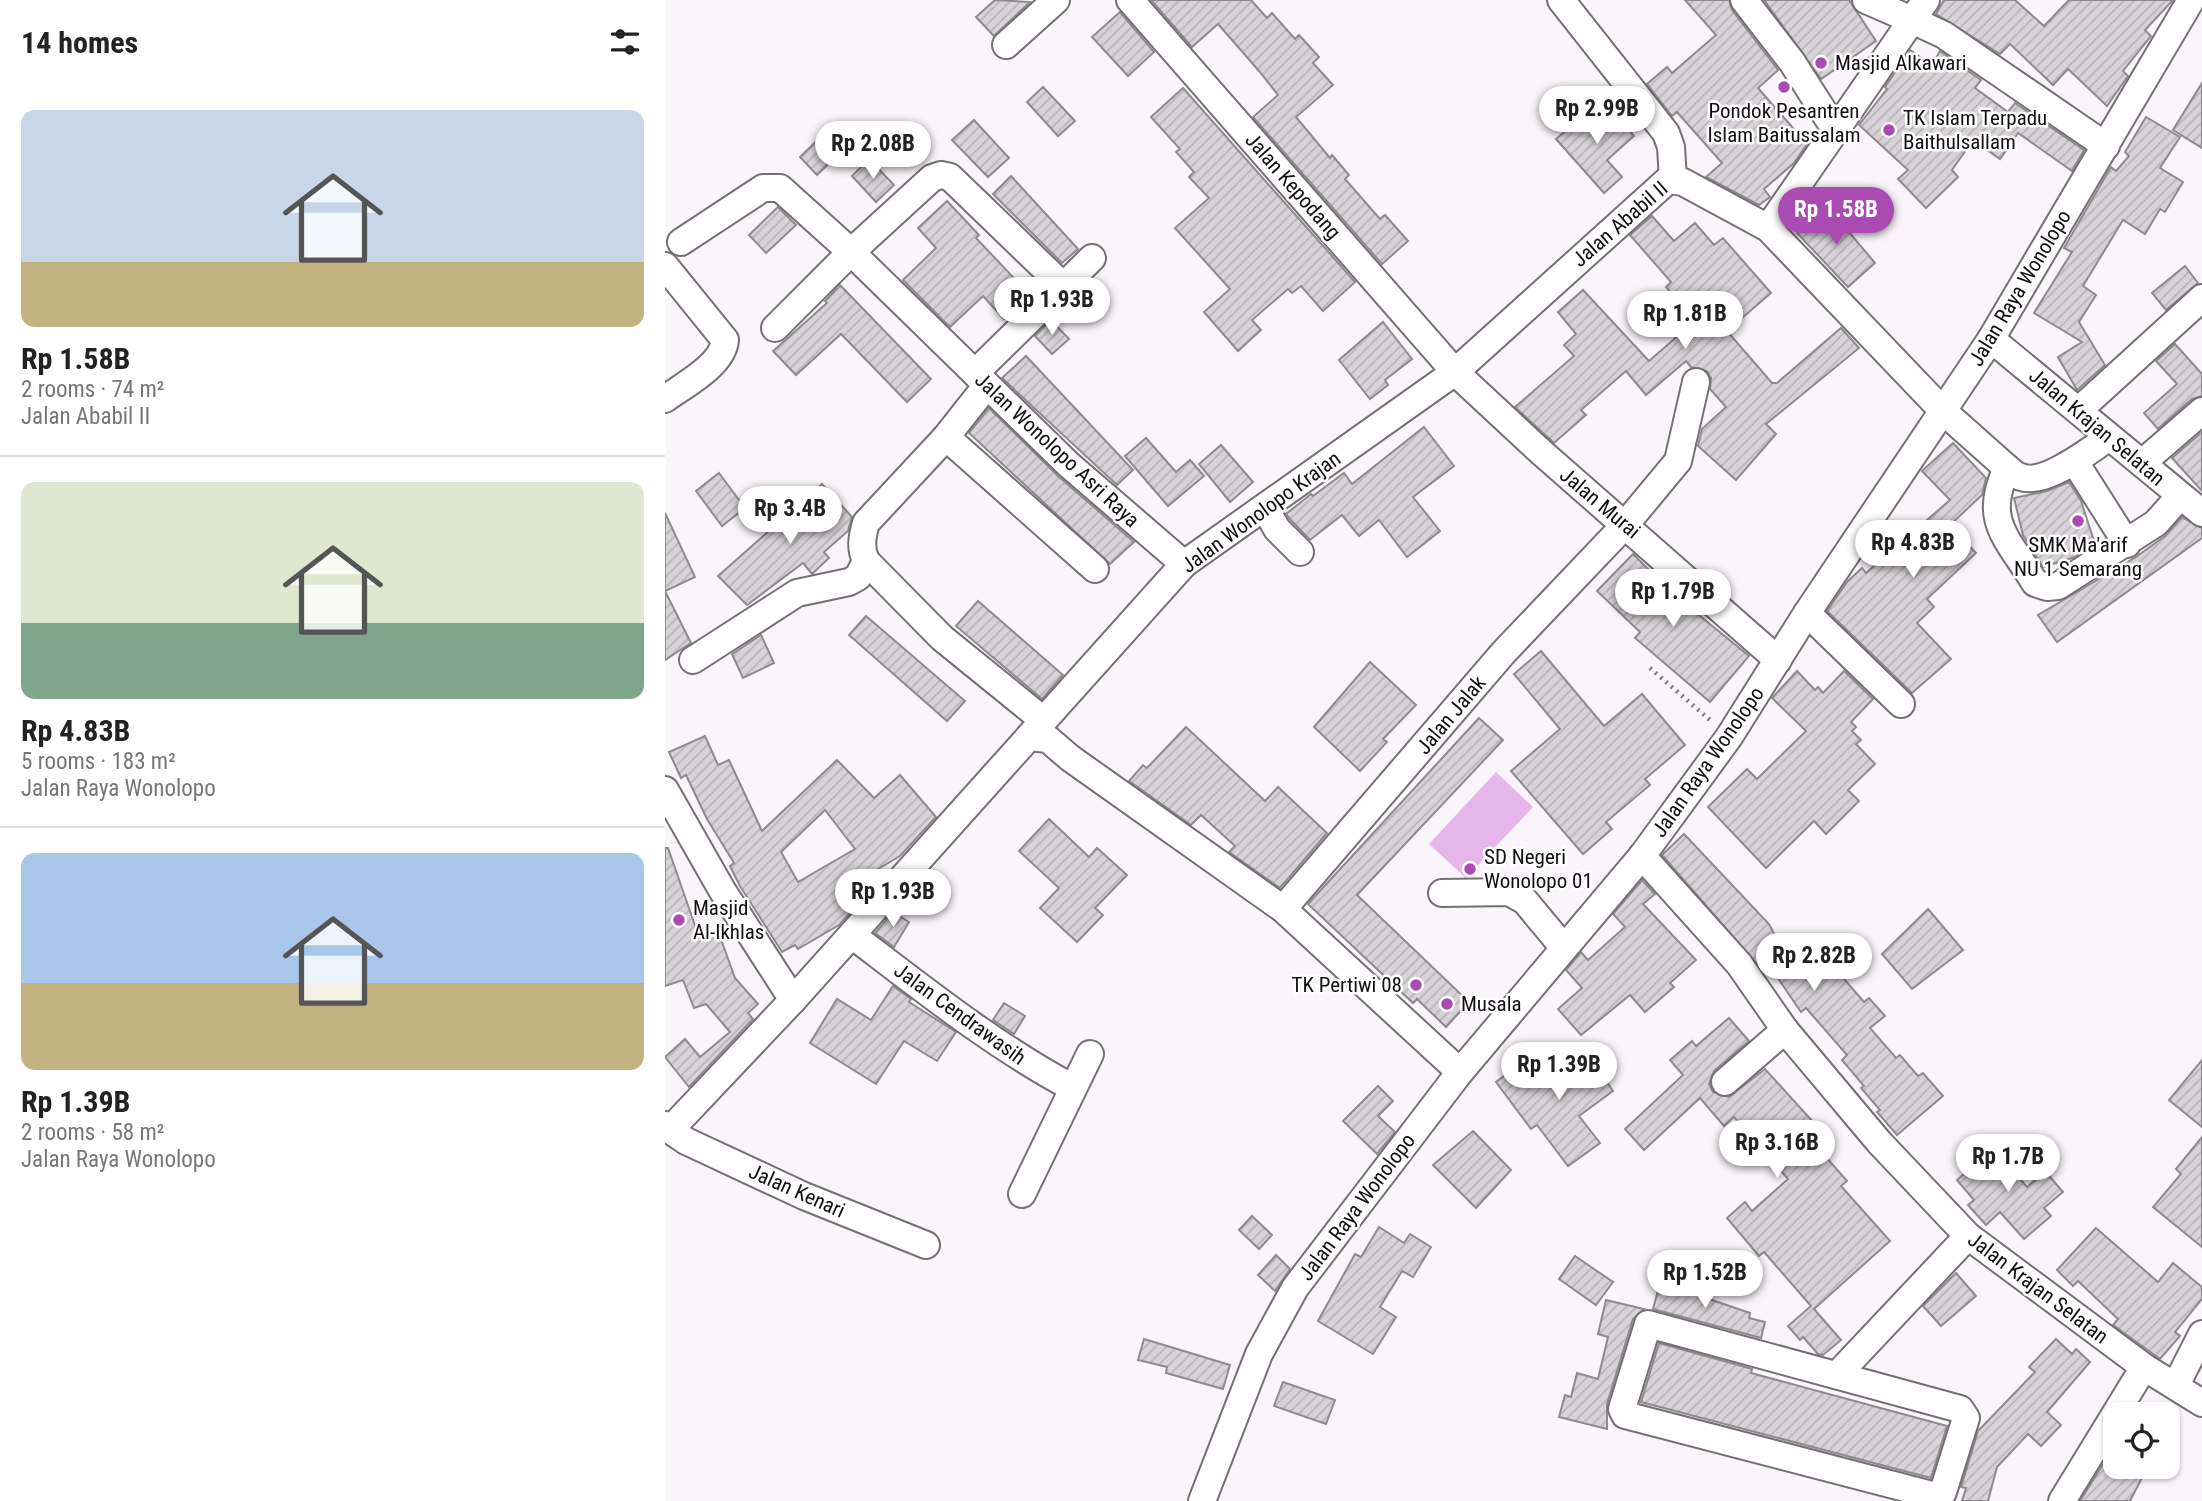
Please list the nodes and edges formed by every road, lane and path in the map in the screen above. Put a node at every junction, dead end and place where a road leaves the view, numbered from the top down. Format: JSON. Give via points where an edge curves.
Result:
{"nodes":[{"id":1,"x":1056,"y":0,"type":"edge"},
{"id":2,"x":1131,"y":0,"type":"edge"},
{"id":3,"x":1561,"y":0,"type":"edge"},
{"id":4,"x":1744,"y":0,"type":"edge"},
{"id":5,"x":2191,"y":0,"type":"edge"},
{"id":6,"x":1882,"y":4,"type":"edge"},
{"id":7,"x":1919,"y":10,"type":"edge"},
{"id":8,"x":1006,"y":45,"type":"dead end"},
{"id":9,"x":1836,"y":131,"type":"junction"},
{"id":10,"x":2106,"y":146,"type":"junction"},
{"id":11,"x":1673,"y":179,"type":"junction"},
{"id":12,"x":1768,"y":228,"type":"junction"},
{"id":13,"x":681,"y":242,"type":"dead end"},
{"id":14,"x":851,"y":252,"type":"junction"},
{"id":15,"x":1092,"y":258,"type":"dead end"},
{"id":16,"x":665,"y":266,"type":"edge"},
{"id":17,"x":1063,"y":286,"type":"junction"},
{"id":18,"x":2202,"y":298,"type":"edge"},
{"id":19,"x":775,"y":328,"type":"dead end"},
{"id":20,"x":1991,"y":339,"type":"junction"},
{"id":21,"x":1455,"y":372,"type":"junction"},
{"id":22,"x":981,"y":379,"type":"junction"},
{"id":23,"x":1696,"y":382,"type":"dead end"},
{"id":24,"x":665,"y":399,"type":"edge"},
{"id":25,"x":2079,"y":410,"type":"junction"},
{"id":26,"x":1943,"y":411,"type":"junction"},
{"id":27,"x":2202,"y":411,"type":"edge"},
{"id":28,"x":946,"y":437,"type":"junction"},
{"id":29,"x":2109,"y":437,"type":"junction"},
{"id":30,"x":2075,"y":461,"type":"junction"},
{"id":31,"x":2142,"y":463,"type":"junction"},
{"id":32,"x":2007,"y":468,"type":"junction"},
{"id":33,"x":2193,"y":499,"type":"edge"},
{"id":34,"x":1265,"y":508,"type":"junction"},
{"id":35,"x":1624,"y":526,"type":"junction"},
{"id":36,"x":2127,"y":544,"type":"junction"},
{"id":37,"x":1300,"y":552,"type":"dead end"},
{"id":38,"x":866,"y":561,"type":"junction"},
{"id":39,"x":1184,"y":564,"type":"junction"},
{"id":40,"x":1095,"y":569,"type":"dead end"},
{"id":41,"x":1807,"y":613,"type":"junction"},
{"id":42,"x":693,"y":660,"type":"dead end"},
{"id":43,"x":1778,"y":660,"type":"junction"},
{"id":44,"x":1650,"y":668,"type":"dead end"},
{"id":45,"x":1901,"y":704,"type":"dead end"},
{"id":46,"x":1035,"y":730,"type":"junction"},
{"id":47,"x":1729,"y":737,"type":"junction"},
{"id":48,"x":665,"y":790,"type":"edge"},
{"id":49,"x":1642,"y":856,"type":"junction"},
{"id":50,"x":1442,"y":893,"type":"dead end"},
{"id":51,"x":1283,"y":909,"type":"junction"},
{"id":52,"x":852,"y":935,"type":"junction"},
{"id":53,"x":1564,"y":948,"type":"junction"},
{"id":54,"x":793,"y":1000,"type":"junction"},
{"id":55,"x":1785,"y":1030,"type":"junction"},
{"id":56,"x":1090,"y":1054,"type":"dead end"},
{"id":57,"x":1460,"y":1072,"type":"junction"},
{"id":58,"x":1725,"y":1082,"type":"dead end"},
{"id":59,"x":1071,"y":1087,"type":"junction"},
{"id":60,"x":668,"y":1128,"type":"edge"},
{"id":61,"x":1022,"y":1194,"type":"dead end"},
{"id":62,"x":1968,"y":1236,"type":"junction"},
{"id":63,"x":926,"y":1245,"type":"dead end"},
{"id":64,"x":2202,"y":1334,"type":"edge"},
{"id":65,"x":2144,"y":1367,"type":"junction"},
{"id":66,"x":1837,"y":1375,"type":"junction"},
{"id":67,"x":2176,"y":1385,"type":"junction"},
{"id":68,"x":2202,"y":1403,"type":"edge"},
{"id":69,"x":1202,"y":1501,"type":"edge"},
{"id":70,"x":2062,"y":1501,"type":"edge"}],
"edges":[{"from":1,"to":8,"type":"street"},
{"from":2,"to":21,"type":"street","name":"Jalan Kepodang"},
{"from":3,"to":11,"type":"street","via":[[1666,133]]},
{"from":4,"to":9,"type":"street","via":[[1792,62]]},
{"from":5,"to":10,"type":"street","name":"Jalan Raya Wonolopo"},
{"from":6,"to":7,"type":"street"},
{"from":7,"to":9,"type":"street"},
{"from":7,"to":10,"type":"street","via":[[1944,35]]},
{"from":9,"to":12,"type":"street"},
{"from":10,"to":20,"type":"street","name":"Jalan Raya Wonolopo"},
{"from":11,"to":12,"type":"street","name":"Jalan Ababil II"},
{"from":11,"to":21,"type":"street","name":"Jalan Ababil II","via":[[1664,181]]},
{"from":12,"to":26,"type":"street","name":"Jalan Ababil II"},
{"from":13,"to":14,"type":"street","name":"Jalan Wonolopo Asri Raya","via":[[763,187],[772,186],[780,188]]},
{"from":14,"to":17,"type":"street","via":[[932,178],[941,175],[950,177]]},
{"from":14,"to":19,"type":"street"},
{"from":14,"to":22,"type":"street","name":"Jalan Wonolopo Asri Raya"},
{"from":15,"to":17,"type":"street"},
{"from":16,"to":24,"type":"street","via":[[725,340],[717,359]]},
{"from":17,"to":22,"type":"street"},
{"from":18,"to":25,"type":"street"},
{"from":20,"to":25,"type":"street","name":"Jalan Krajan Selatan"},
{"from":20,"to":26,"type":"street","name":"Jalan Raya Wonolopo"},
{"from":21,"to":34,"type":"street","name":"Jalan Wonolopo Krajan"},
{"from":21,"to":35,"type":"street","name":"Jalan Murai"},
{"from":22,"to":28,"type":"street"},
{"from":22,"to":39,"type":"street","name":"Jalan Wonolopo Asri Raya","via":[[1068,464]]},
{"from":23,"to":35,"type":"street","name":"Jalan Jalak","via":[[1678,461]]},
{"from":25,"to":29,"type":"street","name":"Jalan Krajan Selatan"},
{"from":26,"to":32,"type":"street","name":"Jalan Ababil II"},
{"from":26,"to":41,"type":"street","name":"Jalan Raya Wonolopo"},
{"from":27,"to":31,"type":"street"},
{"from":28,"to":38,"type":"street","via":[[866,523],[862,538]]},
{"from":28,"to":40,"type":"street"},
{"from":29,"to":30,"type":"street"},
{"from":29,"to":31,"type":"street","name":"Jalan Krajan Selatan"},
{"from":30,"to":32,"type":"street","via":[[2035,478],[2022,478]]},
{"from":30,"to":36,"type":"street"},
{"from":31,"to":33,"type":"street","name":"Jalan Krajan Selatan"},
{"from":32,"to":36,"type":"street","via":[[1996,491],[1996,518],[2035,583],[2058,586]]},
{"from":33,"to":36,"type":"street"},
{"from":34,"to":37,"type":"street","via":[[1277,529]]},
{"from":34,"to":39,"type":"street","name":"Jalan Wonolopo Krajan"},
{"from":35,"to":43,"type":"street","name":"Jalan Murai"},
{"from":35,"to":51,"type":"street","name":"Jalan Jalak","via":[[1504,652]]},
{"from":38,"to":42,"type":"street","via":[[858,577],[797,593]]},
{"from":38,"to":46,"type":"street","via":[[942,638],[1037,715]]},
{"from":39,"to":46,"type":"street","name":"Jalan Wonolopo Krajan"},
{"from":41,"to":43,"type":"street","name":"Jalan Raya Wonolopo"},
{"from":41,"to":45,"type":"street"},
{"from":43,"to":47,"type":"street","name":"Jalan Raya Wonolopo"},
{"from":44,"to":47,"type":"path"},
{"from":46,"to":51,"type":"street"},
{"from":46,"to":52,"type":"street","name":"Jalan Wonolopo Krajan"},
{"from":47,"to":49,"type":"street","name":"Jalan Raya Wonolopo"},
{"from":48,"to":54,"type":"street"},
{"from":49,"to":53,"type":"street","name":"Jalan Raya Wonolopo"},
{"from":49,"to":55,"type":"street","name":"Jalan Krajan Selatan","via":[[1739,964]]},
{"from":50,"to":53,"type":"street","via":[[1509,892],[1525,901]]},
{"from":51,"to":57,"type":"street"},
{"from":52,"to":54,"type":"street","name":"Jalan Wonolopo Krajan"},
{"from":52,"to":59,"type":"street","name":"Jalan Cendrawasih","via":[[984,1034]]},
{"from":53,"to":57,"type":"street","name":"Jalan Raya Wonolopo"},
{"from":54,"to":60,"type":"street","name":"Jalan Kenari"},
{"from":55,"to":58,"type":"street"},
{"from":55,"to":62,"type":"street","name":"Jalan Krajan Selatan","via":[[1879,1142]]},
{"from":56,"to":59,"type":"street"},
{"from":57,"to":69,"type":"street","name":"Jalan Raya Wonolopo","via":[[1295,1288],[1259,1354]]},
{"from":59,"to":61,"type":"street"},
{"from":60,"to":63,"type":"street","name":"Jalan Kenari","via":[[685,1141],[804,1196]]},
{"from":62,"to":65,"type":"street","name":"Jalan Krajan Selatan"},
{"from":62,"to":66,"type":"street"},
{"from":64,"to":67,"type":"street"},
{"from":65,"to":67,"type":"street","name":"Jalan Krajan Selatan"},
{"from":65,"to":70,"type":"street"},
{"from":66,"to":66,"type":"street","via":[[1964,1413],[1943,1492],[1936,1496],[1768,1454],[1631,1418],[1622,1409],[1648,1324]]},
{"from":67,"to":68,"type":"street","name":"Jalan Krajan Selatan"}]}
